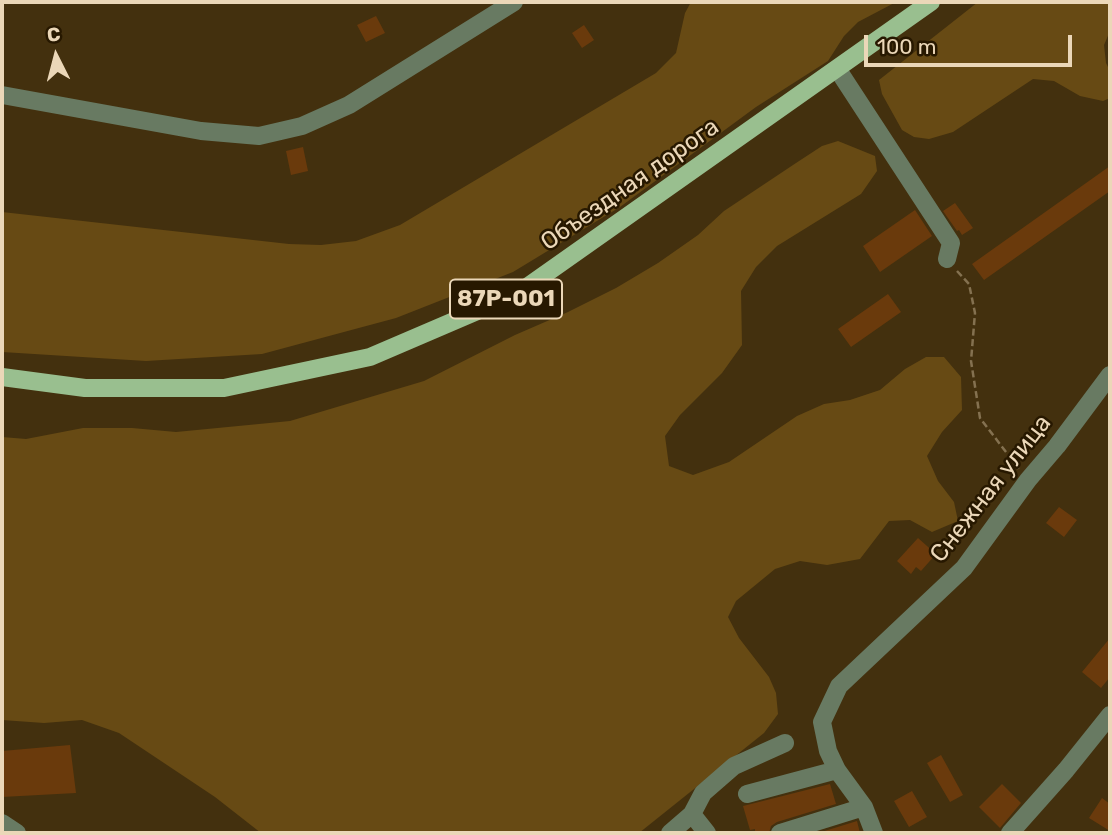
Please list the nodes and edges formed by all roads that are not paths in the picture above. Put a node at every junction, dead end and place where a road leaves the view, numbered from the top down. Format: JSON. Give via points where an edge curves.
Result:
{"nodes":[{"id":1,"x":514,"y":2,"type":"edge"},
{"id":2,"x":931,"y":2,"type":"edge"},
{"id":3,"x":838,"y":70,"type":"junction"},
{"id":4,"x":2,"y":95,"type":"edge"},
{"id":5,"x":947,"y":259,"type":"road end"},
{"id":6,"x":1110,"y":375,"type":"edge"},
{"id":7,"x":2,"y":377,"type":"edge"},
{"id":8,"x":1110,"y":715,"type":"edge"},
{"id":9,"x":785,"y":743,"type":"dead end"},
{"id":10,"x":838,"y":771,"type":"junction"},
{"id":11,"x":747,"y":794,"type":"dead end"},
{"id":12,"x":864,"y":807,"type":"junction"},
{"id":13,"x":692,"y":814,"type":"junction"},
{"id":14,"x":2,"y":824,"type":"edge"},
{"id":15,"x":17,"y":833,"type":"edge"},
{"id":16,"x":670,"y":833,"type":"edge"},
{"id":17,"x":707,"y":833,"type":"edge"},
{"id":18,"x":780,"y":833,"type":"edge"},
{"id":19,"x":874,"y":833,"type":"edge"},
{"id":20,"x":1010,"y":833,"type":"edge"}],
"edges":[{"from":1,"to":4,"type":"street","via":[[349,105],[302,126],[259,136],[201,131]]},
{"from":2,"to":3,"type":"main road","name":"Объездная дорога","number":"87Р-001"},
{"from":3,"to":5,"type":"street","via":[[951,243]]},
{"from":3,"to":7,"type":"main road","name":"Объездная дорога","number":"87Р-001","via":[[517,294],[370,357],[224,388],[85,388]]},
{"from":6,"to":10,"type":"street","name":"Снежная улица","via":[[964,568],[838,686],[822,722]]},
{"from":8,"to":20,"type":"street"},
{"from":9,"to":13,"type":"street","via":[[734,766],[703,793]]},
{"from":10,"to":11,"type":"street"},
{"from":10,"to":12,"type":"street","name":"Снежная улица"},
{"from":12,"to":18,"type":"street"},
{"from":12,"to":19,"type":"street","name":"Снежная улица"},
{"from":13,"to":16,"type":"street"},
{"from":13,"to":17,"type":"street"},
{"from":14,"to":15,"type":"street"}]}
